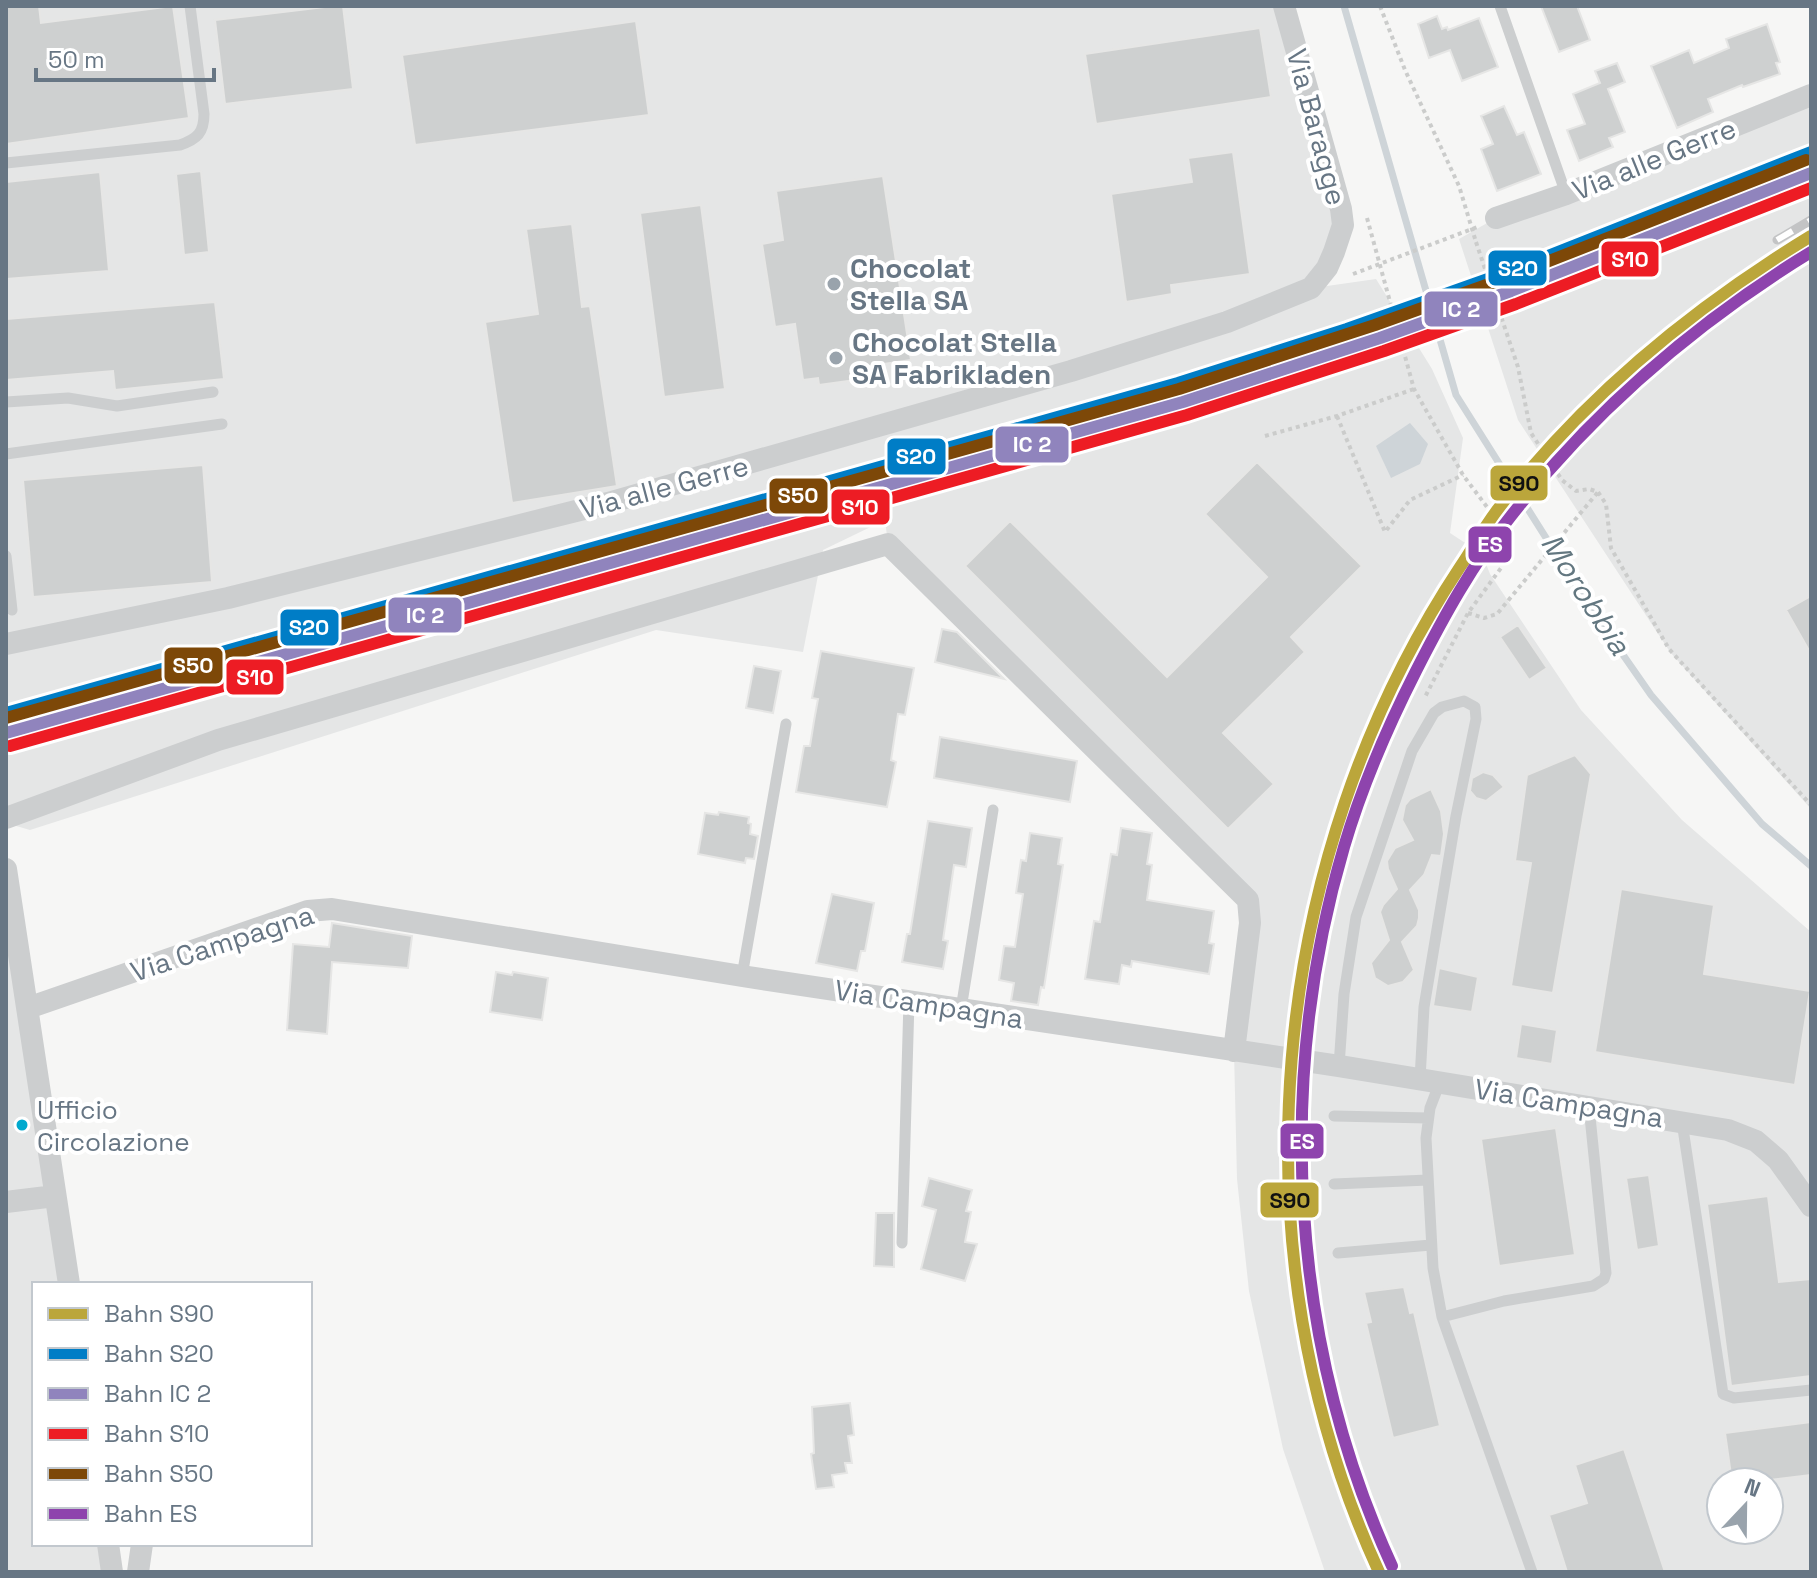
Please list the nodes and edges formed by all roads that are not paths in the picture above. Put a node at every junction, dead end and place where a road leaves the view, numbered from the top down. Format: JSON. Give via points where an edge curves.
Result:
{"nodes":[{"id":1,"x":190,"y":6,"type":"edge"},
{"id":2,"x":1284,"y":6,"type":"edge"},
{"id":3,"x":1500,"y":6,"type":"edge"},
{"id":4,"x":1811,"y":95,"type":"edge"},
{"id":5,"x":6,"y":163,"type":"edge"},
{"id":6,"x":1566,"y":194,"type":"junction"},
{"id":7,"x":1488,"y":222,"type":"road end"},
{"id":8,"x":1311,"y":288,"type":"joint"},
{"id":9,"x":213,"y":392,"type":"dead end"},
{"id":10,"x":6,"y":402,"type":"edge"},
{"id":11,"x":222,"y":424,"type":"dead end"},
{"id":12,"x":6,"y":454,"type":"edge"},
{"id":13,"x":6,"y":556,"type":"edge"},
{"id":14,"x":12,"y":610,"type":"dead end"},
{"id":15,"x":6,"y":644,"type":"edge"},
{"id":16,"x":786,"y":724,"type":"dead end"},
{"id":17,"x":993,"y":810,"type":"dead end"},
{"id":18,"x":6,"y":818,"type":"edge"},
{"id":19,"x":6,"y":869,"type":"edge"},
{"id":20,"x":742,"y":976,"type":"junction"},
{"id":21,"x":909,"y":1001,"type":"junction"},
{"id":22,"x":28,"y":1008,"type":"junction"},
{"id":23,"x":961,"y":1009,"type":"junction"},
{"id":24,"x":1234,"y":1051,"type":"junction"},
{"id":25,"x":1339,"y":1066,"type":"junction"},
{"id":26,"x":1430,"y":1081,"type":"junction"},
{"id":27,"x":1589,"y":1107,"type":"junction"},
{"id":28,"x":1334,"y":1116,"type":"dead end"},
{"id":29,"x":1428,"y":1118,"type":"junction"},
{"id":30,"x":1682,"y":1122,"type":"junction"},
{"id":31,"x":1428,"y":1180,"type":"junction"},
{"id":32,"x":1334,"y":1184,"type":"dead end"},
{"id":33,"x":55,"y":1196,"type":"junction"},
{"id":34,"x":6,"y":1202,"type":"edge"},
{"id":35,"x":1811,"y":1206,"type":"edge"},
{"id":36,"x":902,"y":1243,"type":"dead end"},
{"id":37,"x":1431,"y":1245,"type":"junction"},
{"id":38,"x":1338,"y":1253,"type":"dead end"},
{"id":39,"x":69,"y":1282,"type":"edge"},
{"id":40,"x":1442,"y":1317,"type":"junction"},
{"id":41,"x":1811,"y":1390,"type":"edge"},
{"id":42,"x":1532,"y":1572,"type":"edge"}],
"edges":[{"from":1,"to":5,"type":"lane","via":[[204,114],[197,138],[180,145]]},
{"from":2,"to":8,"type":"street","name":"Via Baragge","via":[[1343,225],[1327,268]]},
{"from":3,"to":6,"type":"lane"},
{"from":4,"to":6,"type":"street","name":"Via alle Gerre"},
{"from":6,"to":7,"type":"street","name":"Via alle Gerre"},
{"from":8,"to":15,"type":"street","name":"Via alle Gerre","via":[[1227,322],[1071,371],[608,503],[228,598]]},
{"from":9,"to":10,"type":"lane","via":[[117,406],[68,398]]},
{"from":11,"to":12,"type":"lane"},
{"from":13,"to":14,"type":"lane"},
{"from":16,"to":20,"type":"lane"},
{"from":17,"to":23,"type":"lane"},
{"from":18,"to":24,"type":"street","via":[[218,740],[888,544],[1248,900],[1250,923]]},
{"from":19,"to":22,"type":"street"},
{"from":20,"to":21,"type":"street","name":"Via Campagna"},
{"from":20,"to":22,"type":"street","name":"Via Campagna","via":[[320,909]]},
{"from":21,"to":23,"type":"street","name":"Via Campagna"},
{"from":21,"to":36,"type":"lane"},
{"from":22,"to":33,"type":"street"},
{"from":23,"to":24,"type":"street","name":"Via Campagna"},
{"from":24,"to":25,"type":"street","name":"Via Campagna"},
{"from":25,"to":26,"type":"street","name":"Via Campagna"},
{"from":25,"to":26,"type":"lane","via":[[1356,917],[1412,751],[1434,713],[1464,701],[1475,707],[1476,719],[1424,1007]]},
{"from":26,"to":27,"type":"street","name":"Via Campagna"},
{"from":26,"to":29,"type":"lane"},
{"from":27,"to":30,"type":"street","name":"Via Campagna"},
{"from":27,"to":40,"type":"lane","via":[[1604,1279],[1593,1286]]},
{"from":28,"to":29,"type":"lane"},
{"from":29,"to":31,"type":"lane"},
{"from":30,"to":35,"type":"street","name":"Via Campagna","via":[[1756,1141],[1778,1160]]},
{"from":30,"to":41,"type":"lane","via":[[1723,1394],[1734,1398]]},
{"from":31,"to":32,"type":"lane"},
{"from":31,"to":37,"type":"lane"},
{"from":33,"to":34,"type":"street"},
{"from":33,"to":39,"type":"street"},
{"from":37,"to":38,"type":"lane"},
{"from":37,"to":40,"type":"lane"},
{"from":40,"to":42,"type":"lane"}]}
